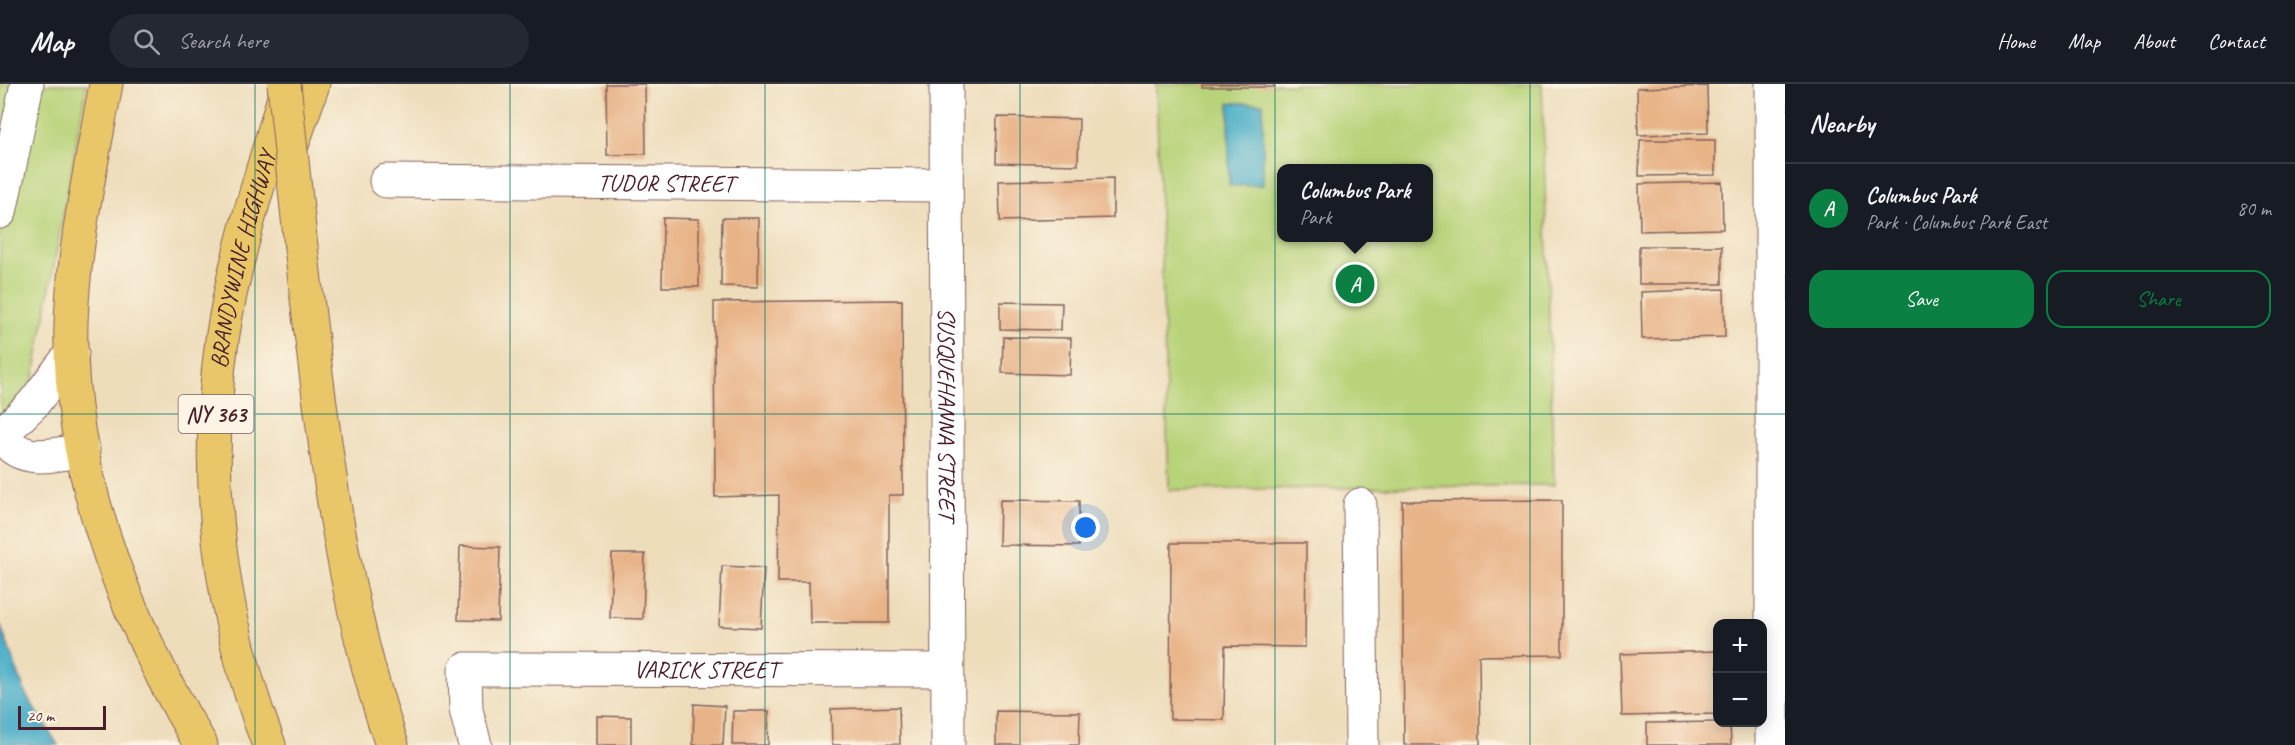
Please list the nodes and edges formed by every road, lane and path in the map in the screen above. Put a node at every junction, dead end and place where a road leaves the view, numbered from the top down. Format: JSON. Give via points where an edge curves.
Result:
{"nodes":[{"id":1,"x":27,"y":84,"type":"edge"},
{"id":2,"x":106,"y":84,"type":"edge"},
{"id":3,"x":286,"y":84,"type":"edge"},
{"id":4,"x":313,"y":84,"type":"edge"},
{"id":5,"x":946,"y":84,"type":"edge"},
{"id":6,"x":1772,"y":84,"type":"edge"},
{"id":7,"x":386,"y":181,"type":"dead end"},
{"id":8,"x":946,"y":185,"type":"junction"},
{"id":9,"x":0,"y":212,"type":"edge"},
{"id":10,"x":72,"y":353,"type":"junction"},
{"id":11,"x":3,"y":439,"type":"edge"},
{"id":12,"x":214,"y":443,"type":"junction"},
{"id":13,"x":83,"y":450,"type":"junction"},
{"id":14,"x":1778,"y":454,"type":"edge"},
{"id":15,"x":1360,"y":505,"type":"dead end"},
{"id":16,"x":947,"y":670,"type":"junction"},
{"id":17,"x":201,"y":745,"type":"edge"},
{"id":18,"x":268,"y":745,"type":"edge"},
{"id":19,"x":392,"y":745,"type":"edge"},
{"id":20,"x":475,"y":745,"type":"edge"},
{"id":21,"x":948,"y":745,"type":"edge"},
{"id":22,"x":1362,"y":745,"type":"edge"},
{"id":23,"x":1772,"y":745,"type":"edge"}],
"edges":[{"from":1,"to":9,"type":"street"},
{"from":2,"to":10,"type":"main road","via":[[77,258]]},
{"from":3,"to":12,"type":"main road","name":"BRANDYWINE HIGHWAY","number":"NY 363","via":[[228,308],[218,373]]},
{"from":3,"to":19,"type":"main road","name":"BRANDYWINE HIGHWAY","number":"NY 363","bridge":true,"via":[[301,247],[336,525],[354,610]]},
{"from":4,"to":12,"type":"main road","via":[[248,289]]},
{"from":5,"to":8,"type":"street","name":"SUSQUEHANNA STREET"},
{"from":6,"to":14,"type":"street"},
{"from":7,"to":8,"type":"street","name":"TUDOR STREET"},
{"from":8,"to":16,"type":"street","name":"SUSQUEHANNA STREET"},
{"from":10,"to":11,"type":"street"},
{"from":10,"to":13,"type":"main road"},
{"from":11,"to":13,"type":"street","via":[[37,458]]},
{"from":12,"to":18,"type":"main road","name":"BRANDYWINE HIGHWAY","number":"NY 363","via":[[224,583],[239,655]]},
{"from":13,"to":17,"type":"main road","via":[[100,529],[119,583],[156,665]]},
{"from":14,"to":23,"type":"street"},
{"from":15,"to":22,"type":"street"},
{"from":16,"to":20,"type":"street","name":"VARICK STREET","via":[[465,669],[466,710]]},
{"from":16,"to":21,"type":"street","name":"SUSQUEHANNA STREET"}]}
